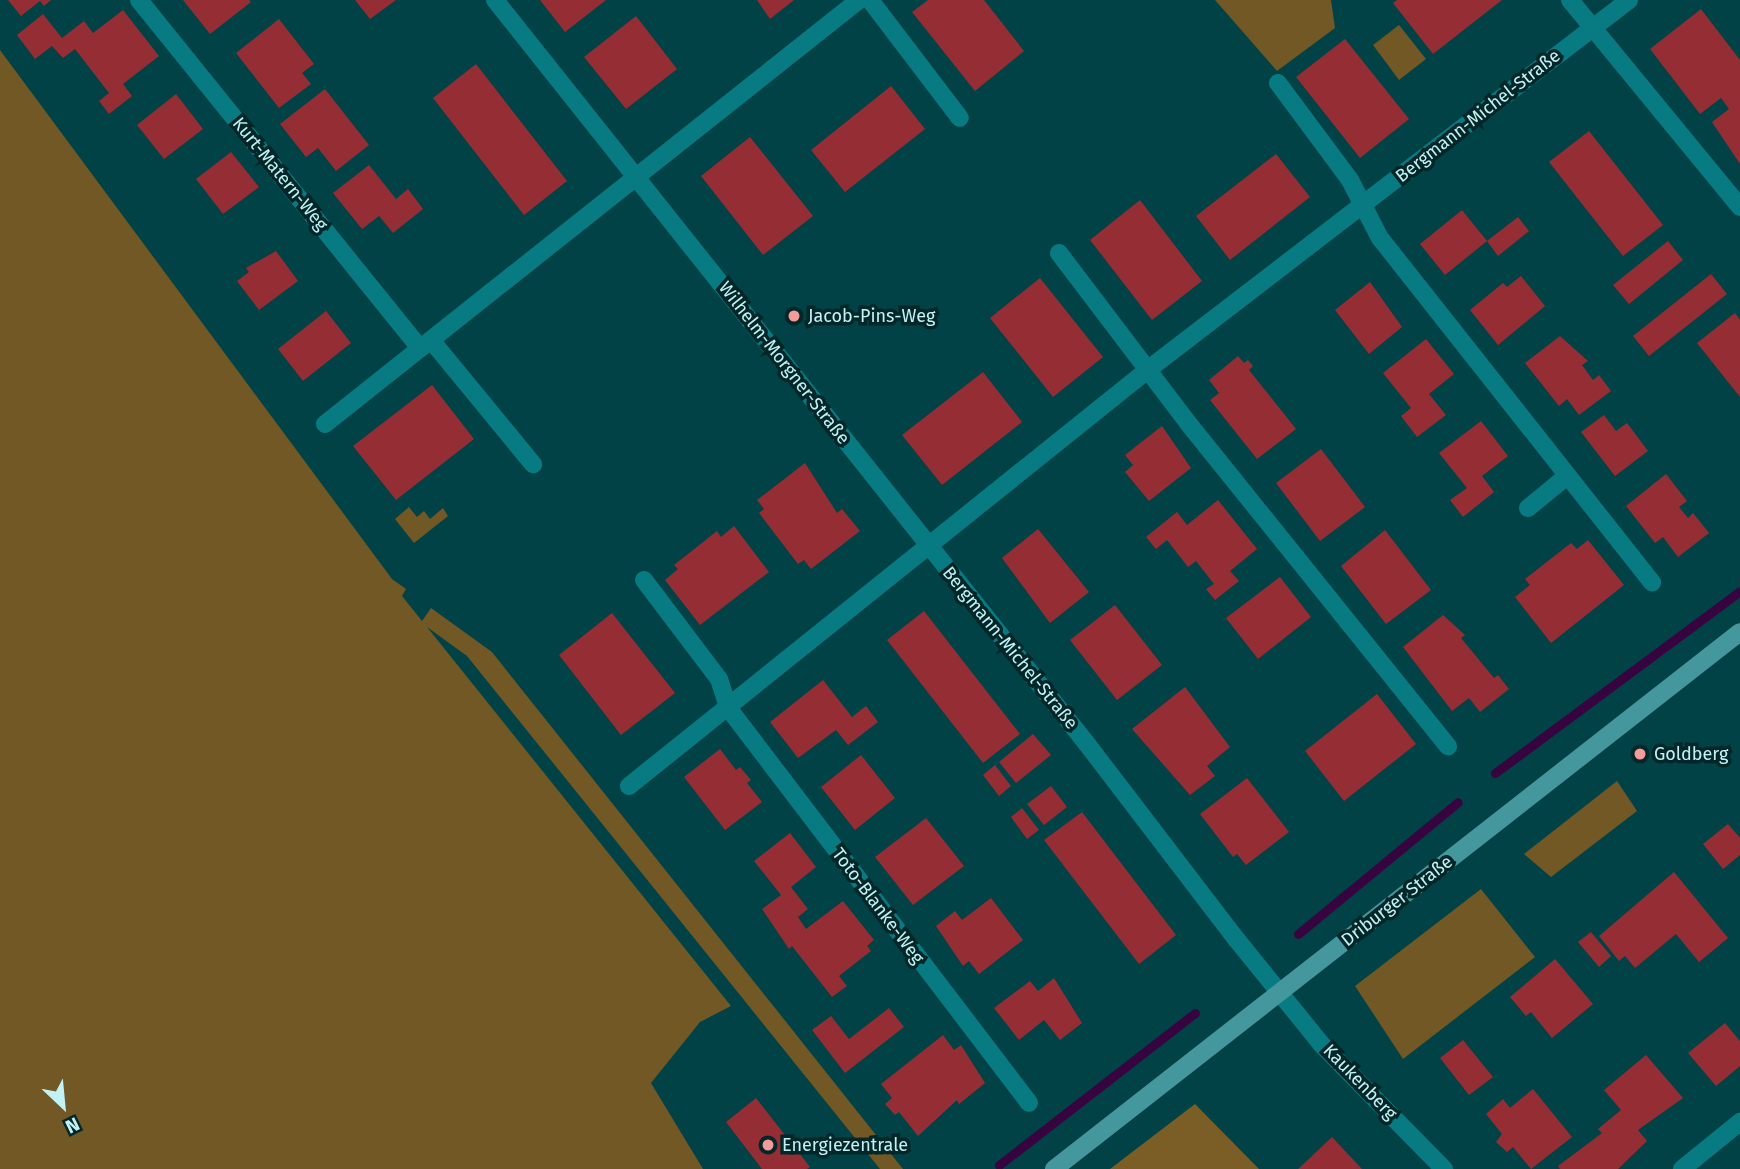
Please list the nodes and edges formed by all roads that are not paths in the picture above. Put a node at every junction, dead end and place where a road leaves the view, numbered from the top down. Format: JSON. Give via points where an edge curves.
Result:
{"nodes":[{"id":1,"x":139,"y":0,"type":"edge"},
{"id":2,"x":495,"y":0,"type":"edge"},
{"id":3,"x":859,"y":0,"type":"edge"},
{"id":4,"x":870,"y":0,"type":"edge"},
{"id":5,"x":1570,"y":0,"type":"edge"},
{"id":6,"x":1629,"y":0,"type":"edge"},
{"id":7,"x":1594,"y":27,"type":"junction"},
{"id":8,"x":1278,"y":83,"type":"dead end"},
{"id":9,"x":960,"y":118,"type":"dead end"},
{"id":10,"x":636,"y":177,"type":"junction"},
{"id":11,"x":1363,"y":205,"type":"junction"},
{"id":12,"x":1740,"y":207,"type":"edge"},
{"id":13,"x":1059,"y":253,"type":"dead end"},
{"id":14,"x":425,"y":344,"type":"junction"},
{"id":15,"x":1150,"y":368,"type":"junction"},
{"id":16,"x":325,"y":424,"type":"dead end"},
{"id":17,"x":533,"y":464,"type":"dead end"},
{"id":18,"x":1567,"y":476,"type":"junction"},
{"id":19,"x":1528,"y":508,"type":"dead end"},
{"id":20,"x":930,"y":549,"type":"junction"},
{"id":21,"x":643,"y":580,"type":"dead end"},
{"id":22,"x":1652,"y":582,"type":"dead end"},
{"id":23,"x":1740,"y":632,"type":"edge"},
{"id":24,"x":729,"y":709,"type":"junction"},
{"id":25,"x":1448,"y":746,"type":"dead end"},
{"id":26,"x":629,"y":786,"type":"dead end"},
{"id":27,"x":1280,"y":992,"type":"junction"},
{"id":28,"x":1029,"y":1102,"type":"dead end"},
{"id":29,"x":1740,"y":1122,"type":"edge"},
{"id":30,"x":1054,"y":1169,"type":"edge"},
{"id":31,"x":1444,"y":1169,"type":"edge"},
{"id":32,"x":1682,"y":1169,"type":"edge"}],
"edges":[{"from":1,"to":14,"type":"street","name":"Kurt-Matern-Weg"},
{"from":2,"to":10,"type":"street"},
{"from":3,"to":10,"type":"street"},
{"from":4,"to":9,"type":"street"},
{"from":5,"to":7,"type":"street"},
{"from":6,"to":7,"type":"street","name":"Bergmann-Michel-Straße"},
{"from":7,"to":11,"type":"street","name":"Bergmann-Michel-Straße"},
{"from":7,"to":12,"type":"street"},
{"from":8,"to":11,"type":"street"},
{"from":10,"to":14,"type":"street"},
{"from":10,"to":20,"type":"street","name":"Wilhelm-Morgner-Straße"},
{"from":11,"to":15,"type":"street","name":"Bergmann-Michel-Straße"},
{"from":11,"to":18,"type":"street","via":[[1380,238]]},
{"from":13,"to":15,"type":"street"},
{"from":14,"to":16,"type":"street"},
{"from":14,"to":17,"type":"street"},
{"from":15,"to":20,"type":"street","name":"Bergmann-Michel-Straße"},
{"from":15,"to":25,"type":"street","via":[[1188,422]]},
{"from":18,"to":19,"type":"street"},
{"from":18,"to":22,"type":"street"},
{"from":20,"to":24,"type":"street"},
{"from":20,"to":27,"type":"street","name":"Bergmann-Michel-Straße"},
{"from":21,"to":24,"type":"street","name":"Toto-Blanke-Weg","via":[[719,679]]},
{"from":23,"to":27,"type":"main road","name":"Driburger Straße"},
{"from":24,"to":26,"type":"street"},
{"from":24,"to":28,"type":"street","name":"Toto-Blanke-Weg"},
{"from":27,"to":30,"type":"main road","name":"Driburger Straße"},
{"from":27,"to":31,"type":"street","name":"Kaukenberg","via":[[1322,1045]]},
{"from":29,"to":32,"type":"street"}]}
